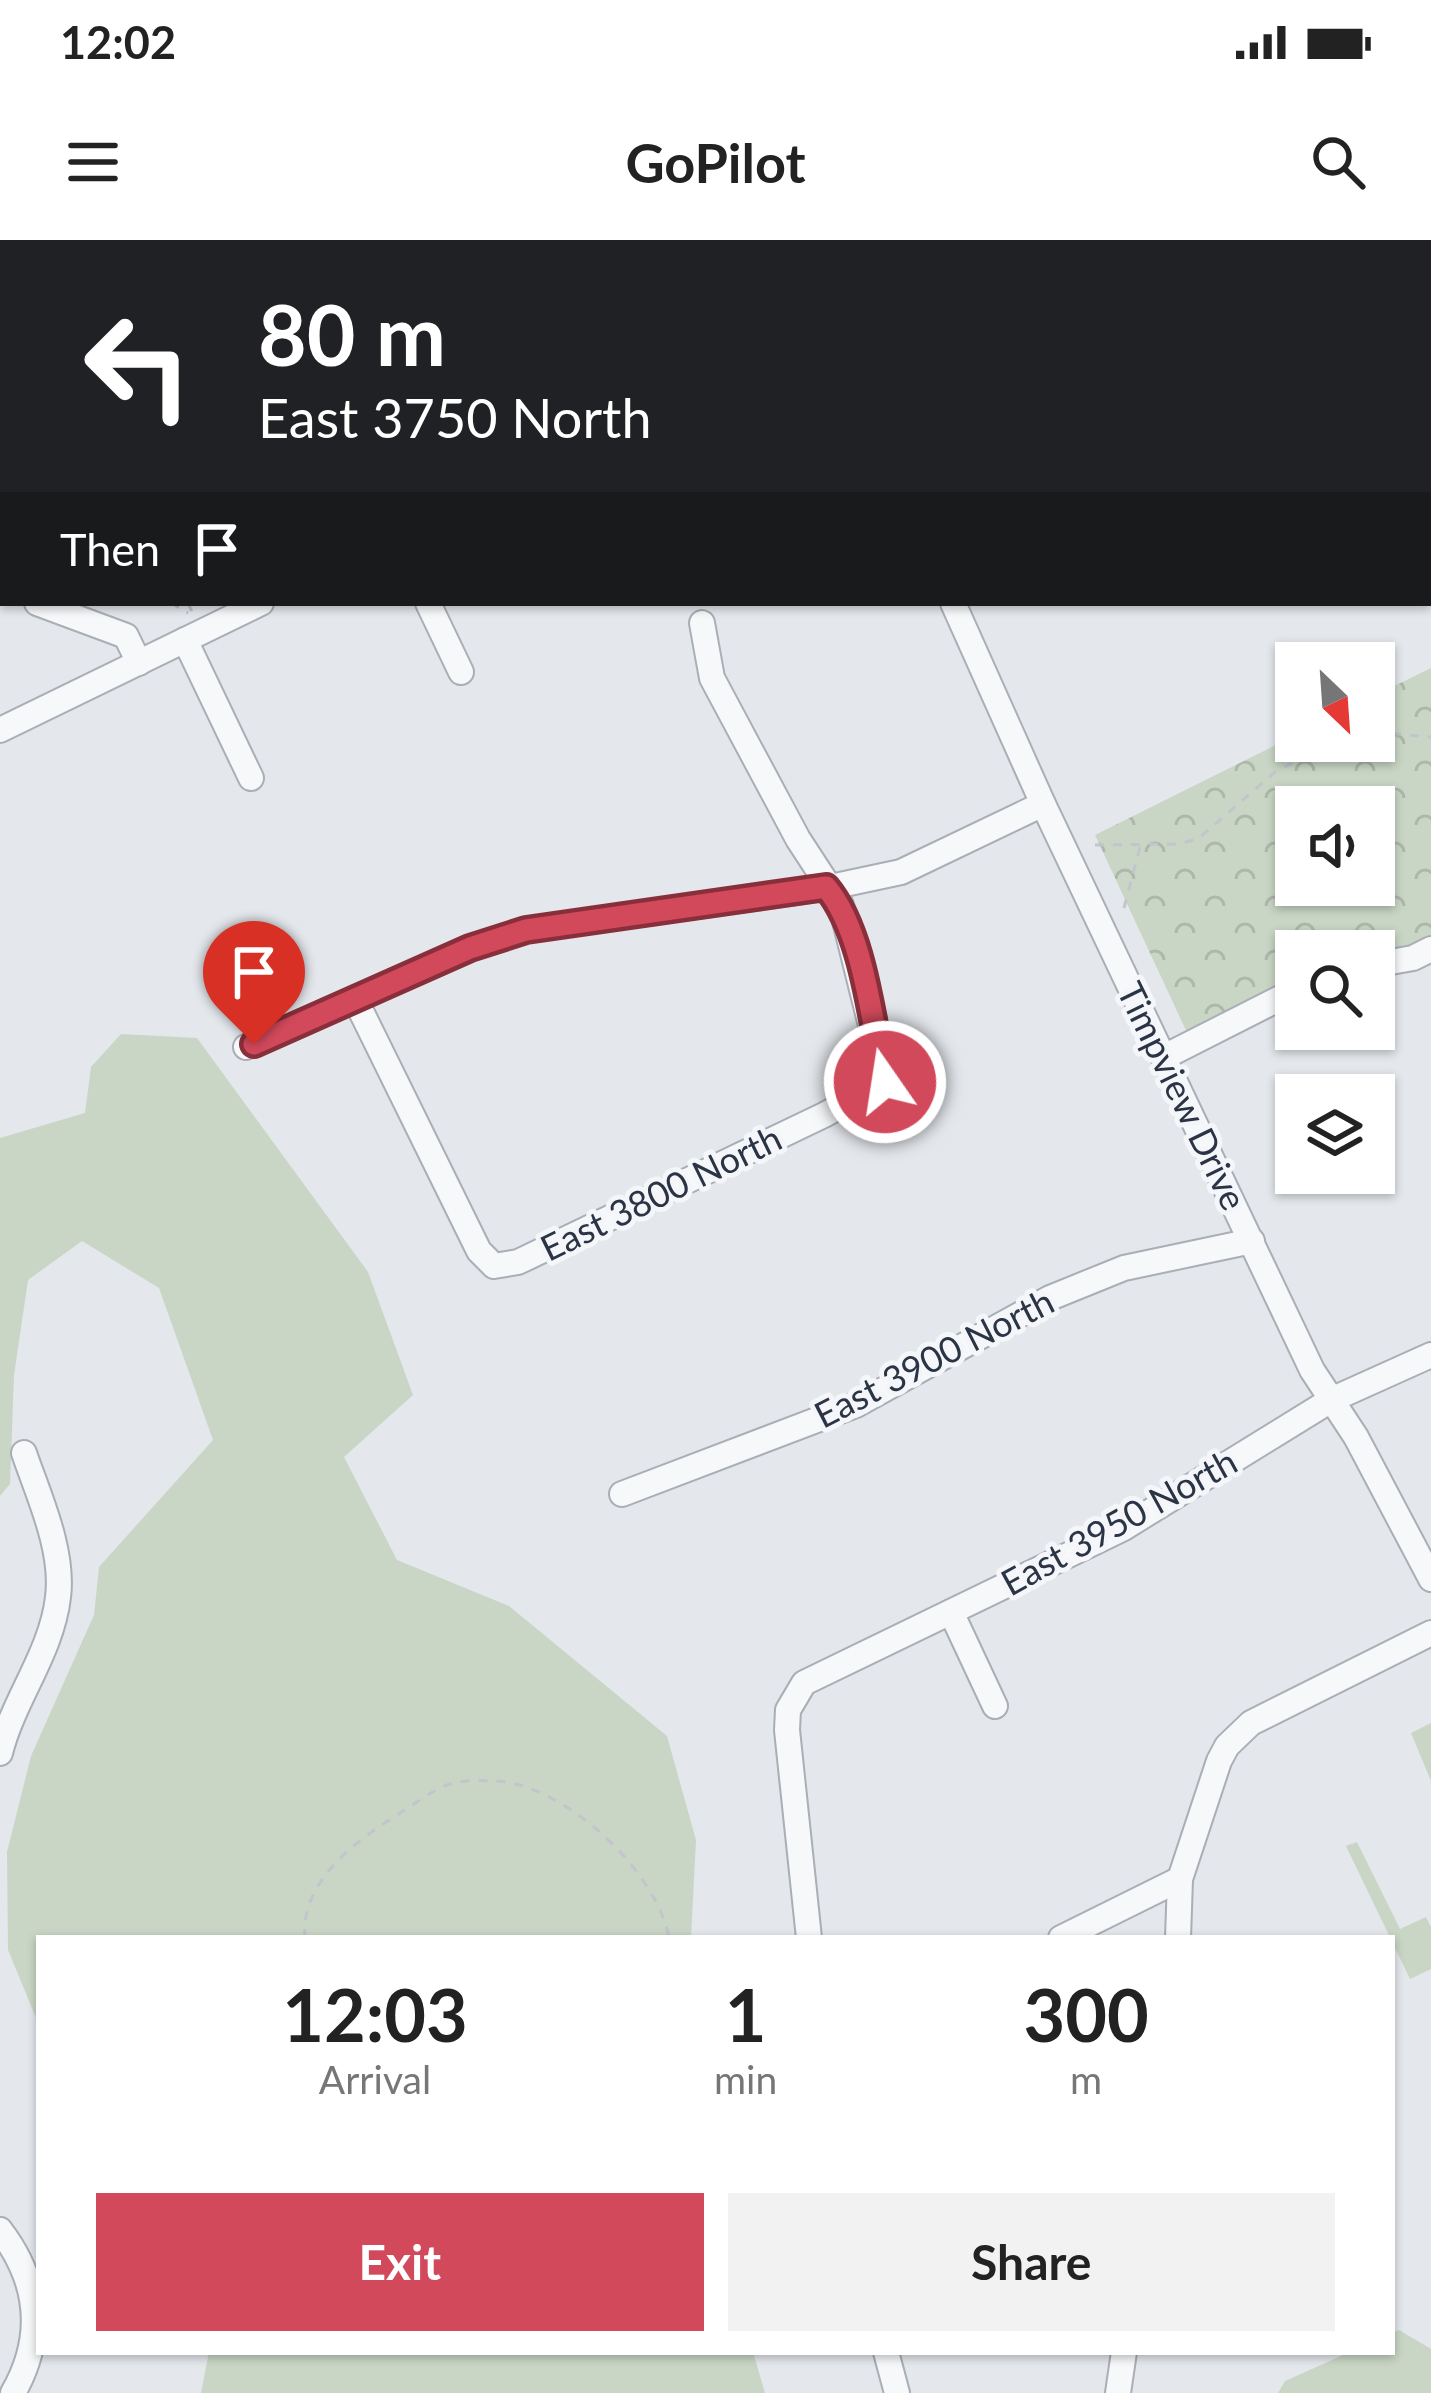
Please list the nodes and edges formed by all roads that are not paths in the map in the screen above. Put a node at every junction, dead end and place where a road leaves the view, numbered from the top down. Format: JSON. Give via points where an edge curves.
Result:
{"nodes":[{"id":1,"x":46,"y":606,"type":"edge"},
{"id":2,"x":429,"y":606,"type":"edge"},
{"id":3,"x":954,"y":606,"type":"edge"},
{"id":4,"x":229,"y":610,"type":"edge"},
{"id":5,"x":702,"y":623,"type":"dead end"},
{"id":6,"x":185,"y":640,"type":"junction"},
{"id":7,"x":139,"y":663,"type":"junction"},
{"id":8,"x":461,"y":672,"type":"dead end"},
{"id":9,"x":0,"y":730,"type":"edge"},
{"id":10,"x":251,"y":778,"type":"dead end"},
{"id":11,"x":1043,"y":804,"type":"junction"},
{"id":12,"x":826,"y":887,"type":"junction"},
{"id":13,"x":1431,"y":949,"type":"edge"},
{"id":14,"x":1395,"y":961,"type":"edge"},
{"id":15,"x":356,"y":1001,"type":"junction"},
{"id":16,"x":1275,"y":1002,"type":"edge"},
{"id":17,"x":246,"y":1047,"type":"dead end"},
{"id":18,"x":1164,"y":1057,"type":"junction"},
{"id":19,"x":1252,"y":1240,"type":"junction"},
{"id":20,"x":1431,"y":1354,"type":"edge"},
{"id":21,"x":1331,"y":1400,"type":"junction"},
{"id":22,"x":24,"y":1453,"type":"dead end"},
{"id":23,"x":622,"y":1494,"type":"dead end"},
{"id":24,"x":1431,"y":1579,"type":"edge"},
{"id":25,"x":951,"y":1612,"type":"junction"},
{"id":26,"x":1431,"y":1633,"type":"edge"},
{"id":27,"x":995,"y":1706,"type":"dead end"},
{"id":28,"x":0,"y":1754,"type":"edge"},
{"id":29,"x":1180,"y":1879,"type":"junction"},
{"id":30,"x":809,"y":1935,"type":"edge"},
{"id":31,"x":1067,"y":1935,"type":"edge"},
{"id":32,"x":1178,"y":1935,"type":"edge"},
{"id":33,"x":0,"y":2230,"type":"edge"},
{"id":34,"x":887,"y":2355,"type":"edge"},
{"id":35,"x":1124,"y":2355,"type":"edge"},
{"id":36,"x":14,"y":2393,"type":"edge"},
{"id":37,"x":897,"y":2393,"type":"edge"},
{"id":38,"x":1118,"y":2393,"type":"edge"}],
"edges":[{"from":1,"to":7,"type":"street","via":[[126,636]]},
{"from":2,"to":8,"type":"street"},
{"from":3,"to":11,"type":"street","name":"Timpview Drive"},
{"from":4,"to":6,"type":"street"},
{"from":5,"to":12,"type":"street","via":[[712,677]]},
{"from":6,"to":7,"type":"street"},
{"from":6,"to":10,"type":"street"},
{"from":7,"to":9,"type":"street"},
{"from":11,"to":12,"type":"street","via":[[901,872]]},
{"from":11,"to":18,"type":"street","name":"Timpview Drive"},
{"from":12,"to":15,"type":"street","via":[[526,930]]},
{"from":12,"to":15,"type":"street","name":"East 3800 North","via":[[850,930],[885,1082],[518,1262],[494,1266],[479,1252]]},
{"from":13,"to":14,"type":"street"},
{"from":15,"to":17,"type":"street"},
{"from":16,"to":18,"type":"street"},
{"from":18,"to":19,"type":"street","name":"Timpview Drive"},
{"from":19,"to":21,"type":"street","name":"Timpview Drive"},
{"from":19,"to":23,"type":"street","name":"East 3900 North","via":[[1124,1268],[856,1405]]},
{"from":20,"to":21,"type":"street","name":"East 3950 North"},
{"from":21,"to":24,"type":"street","name":"Timpview Drive"},
{"from":21,"to":25,"type":"street","name":"East 3950 North","via":[[1122,1529]]},
{"from":22,"to":28,"type":"street","via":[[58,1570],[58,1600]]},
{"from":25,"to":27,"type":"street"},
{"from":25,"to":30,"type":"street","name":"East 3950 North","via":[[804,1682],[788,1710]]},
{"from":26,"to":29,"type":"street","via":[[1238,1733],[1219,1760]]},
{"from":29,"to":31,"type":"street"},
{"from":29,"to":32,"type":"street"},
{"from":33,"to":36,"type":"street","via":[[26,2272],[36,2309],[30,2356]]},
{"from":34,"to":37,"type":"street"},
{"from":35,"to":38,"type":"street"}]}
